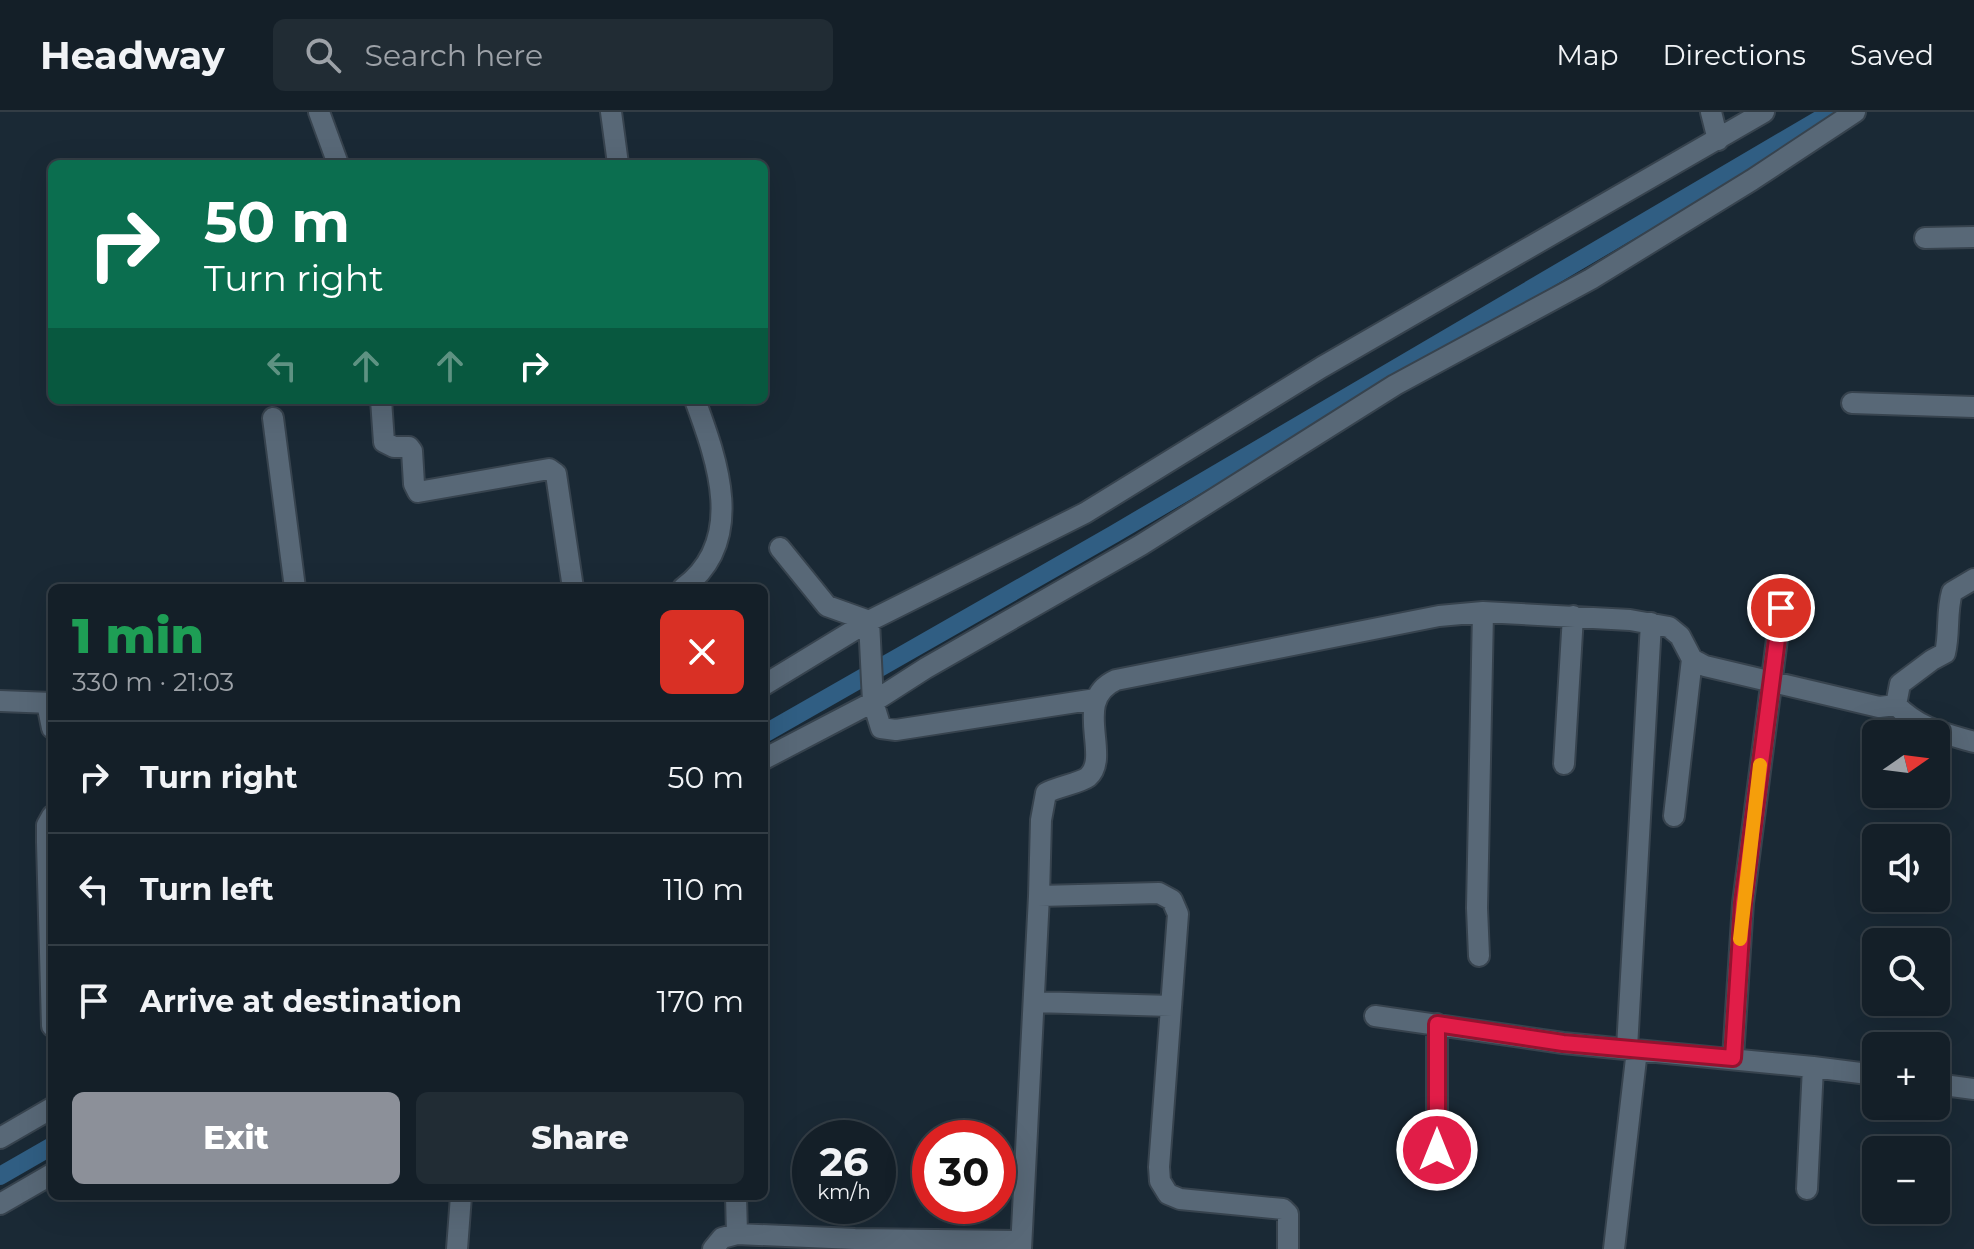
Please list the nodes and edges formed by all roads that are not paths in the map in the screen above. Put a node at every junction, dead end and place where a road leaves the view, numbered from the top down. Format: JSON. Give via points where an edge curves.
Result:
{"nodes":[{"id":1,"x":319,"y":112,"type":"edge"},
{"id":2,"x":611,"y":112,"type":"edge"},
{"id":3,"x":1711,"y":112,"type":"edge"},
{"id":4,"x":1764,"y":112,"type":"edge"},
{"id":5,"x":1855,"y":112,"type":"edge"},
{"id":6,"x":1718,"y":140,"type":"junction"},
{"id":7,"x":337,"y":160,"type":"edge"},
{"id":8,"x":617,"y":160,"type":"edge"},
{"id":9,"x":1974,"y":237,"type":"edge"},
{"id":10,"x":1925,"y":238,"type":"dead end"},
{"id":11,"x":1852,"y":403,"type":"dead end"},
{"id":12,"x":381,"y":404,"type":"edge"},
{"id":13,"x":696,"y":404,"type":"edge"},
{"id":14,"x":1974,"y":407,"type":"edge"},
{"id":15,"x":273,"y":418,"type":"dead end"},
{"id":16,"x":780,"y":548,"type":"dead end"},
{"id":17,"x":1974,"y":579,"type":"edge"},
{"id":18,"x":294,"y":584,"type":"edge"},
{"id":19,"x":572,"y":584,"type":"edge"},
{"id":20,"x":688,"y":584,"type":"edge"},
{"id":21,"x":1781,"y":608,"type":"dead end"},
{"id":22,"x":1483,"y":612,"type":"junction"},
{"id":23,"x":1573,"y":616,"type":"junction"},
{"id":24,"x":1651,"y":623,"type":"junction"},
{"id":25,"x":869,"y":628,"type":"junction"},
{"id":26,"x":1692,"y":659,"type":"junction"},
{"id":27,"x":768,"y":683,"type":"edge"},
{"id":28,"x":1770,"y":683,"type":"junction"},
{"id":29,"x":872,"y":693,"type":"junction"},
{"id":30,"x":1096,"y":699,"type":"junction"},
{"id":31,"x":0,"y":701,"type":"edge"},
{"id":32,"x":48,"y":703,"type":"edge"},
{"id":33,"x":1896,"y":705,"type":"junction"},
{"id":34,"x":1974,"y":742,"type":"edge"},
{"id":35,"x":768,"y":757,"type":"edge"},
{"id":36,"x":1564,"y":764,"type":"dead end"},
{"id":37,"x":1674,"y":816,"type":"dead end"},
{"id":38,"x":48,"y":823,"type":"edge"},
{"id":39,"x":48,"y":872,"type":"edge"},
{"id":40,"x":1039,"y":896,"type":"junction"},
{"id":41,"x":1479,"y":956,"type":"dead end"},
{"id":42,"x":1034,"y":1002,"type":"junction"},
{"id":43,"x":1171,"y":1006,"type":"junction"},
{"id":44,"x":1375,"y":1016,"type":"dead end"},
{"id":45,"x":1437,"y":1024,"type":"junction"},
{"id":46,"x":1632,"y":1049,"type":"junction"},
{"id":47,"x":1733,"y":1058,"type":"junction"},
{"id":48,"x":1813,"y":1067,"type":"junction"},
{"id":49,"x":1862,"y":1073,"type":"edge"},
{"id":50,"x":1950,"y":1086,"type":"edge"},
{"id":51,"x":1974,"y":1089,"type":"edge"},
{"id":52,"x":48,"y":1110,"type":"edge"},
{"id":53,"x":0,"y":1138,"type":"edge"},
{"id":54,"x":1437,"y":1150,"type":"dead end"},
{"id":55,"x":48,"y":1176,"type":"edge"},
{"id":56,"x":1807,"y":1189,"type":"dead end"},
{"id":57,"x":461,"y":1200,"type":"edge"},
{"id":58,"x":736,"y":1200,"type":"edge"},
{"id":59,"x":0,"y":1204,"type":"edge"},
{"id":60,"x":737,"y":1234,"type":"junction"},
{"id":61,"x":1021,"y":1245,"type":"edge"},
{"id":62,"x":457,"y":1249,"type":"edge"},
{"id":63,"x":713,"y":1249,"type":"edge"},
{"id":64,"x":1288,"y":1249,"type":"edge"},
{"id":65,"x":1614,"y":1249,"type":"edge"}],
"edges":[{"from":1,"to":7,"type":"street"},
{"from":2,"to":8,"type":"street"},
{"from":3,"to":6,"type":"street"},
{"from":4,"to":6,"type":"street"},
{"from":5,"to":29,"type":"street","via":[[1591,279],[1395,385],[1141,545],[926,668]]},
{"from":6,"to":25,"type":"street","via":[[1322,367],[1085,513]]},
{"from":9,"to":10,"type":"street"},
{"from":11,"to":14,"type":"street"},
{"from":12,"to":19,"type":"street","via":[[384,442],[412,451],[418,492],[549,469],[556,474]]},
{"from":13,"to":20,"type":"street","via":[[722,489],[712,553]]},
{"from":15,"to":18,"type":"street"},
{"from":16,"to":25,"type":"street","via":[[827,606]]},
{"from":17,"to":33,"type":"street","via":[[1952,592],[1945,653],[1900,684]]},
{"from":21,"to":28,"type":"street"},
{"from":22,"to":23,"type":"street"},
{"from":22,"to":30,"type":"street","via":[[1439,616],[1116,680]]},
{"from":22,"to":41,"type":"street"},
{"from":23,"to":24,"type":"street"},
{"from":23,"to":36,"type":"street"},
{"from":24,"to":26,"type":"street","via":[[1680,636]]},
{"from":24,"to":46,"type":"street"},
{"from":25,"to":27,"type":"street"},
{"from":25,"to":29,"type":"street"},
{"from":26,"to":28,"type":"street"},
{"from":26,"to":37,"type":"street"},
{"from":28,"to":33,"type":"street","via":[[1879,707]]},
{"from":28,"to":47,"type":"street","via":[[1743,903]]},
{"from":29,"to":30,"type":"street","via":[[881,728],[896,730]]},
{"from":29,"to":35,"type":"street"},
{"from":30,"to":40,"type":"street","via":[[1093,768],[1087,777],[1046,793]]},
{"from":31,"to":32,"type":"street"},
{"from":33,"to":34,"type":"street","via":[[1930,730]]},
{"from":38,"to":39,"type":"street"},
{"from":40,"to":42,"type":"street"},
{"from":40,"to":43,"type":"street","via":[[1159,893],[1172,900],[1178,914]]},
{"from":42,"to":43,"type":"street"},
{"from":42,"to":61,"type":"street"},
{"from":43,"to":64,"type":"street","via":[[1160,1181],[1168,1194],[1180,1199],[1283,1209],[1288,1214]]},
{"from":44,"to":45,"type":"street"},
{"from":45,"to":46,"type":"street"},
{"from":45,"to":54,"type":"street"},
{"from":46,"to":47,"type":"street"},
{"from":46,"to":65,"type":"street"},
{"from":47,"to":48,"type":"street"},
{"from":48,"to":49,"type":"street"},
{"from":48,"to":56,"type":"street"},
{"from":50,"to":51,"type":"street"},
{"from":52,"to":53,"type":"street"},
{"from":55,"to":59,"type":"street"},
{"from":57,"to":62,"type":"street"},
{"from":58,"to":60,"type":"street"},
{"from":60,"to":61,"type":"street"},
{"from":60,"to":63,"type":"street","via":[[722,1238]]}]}
